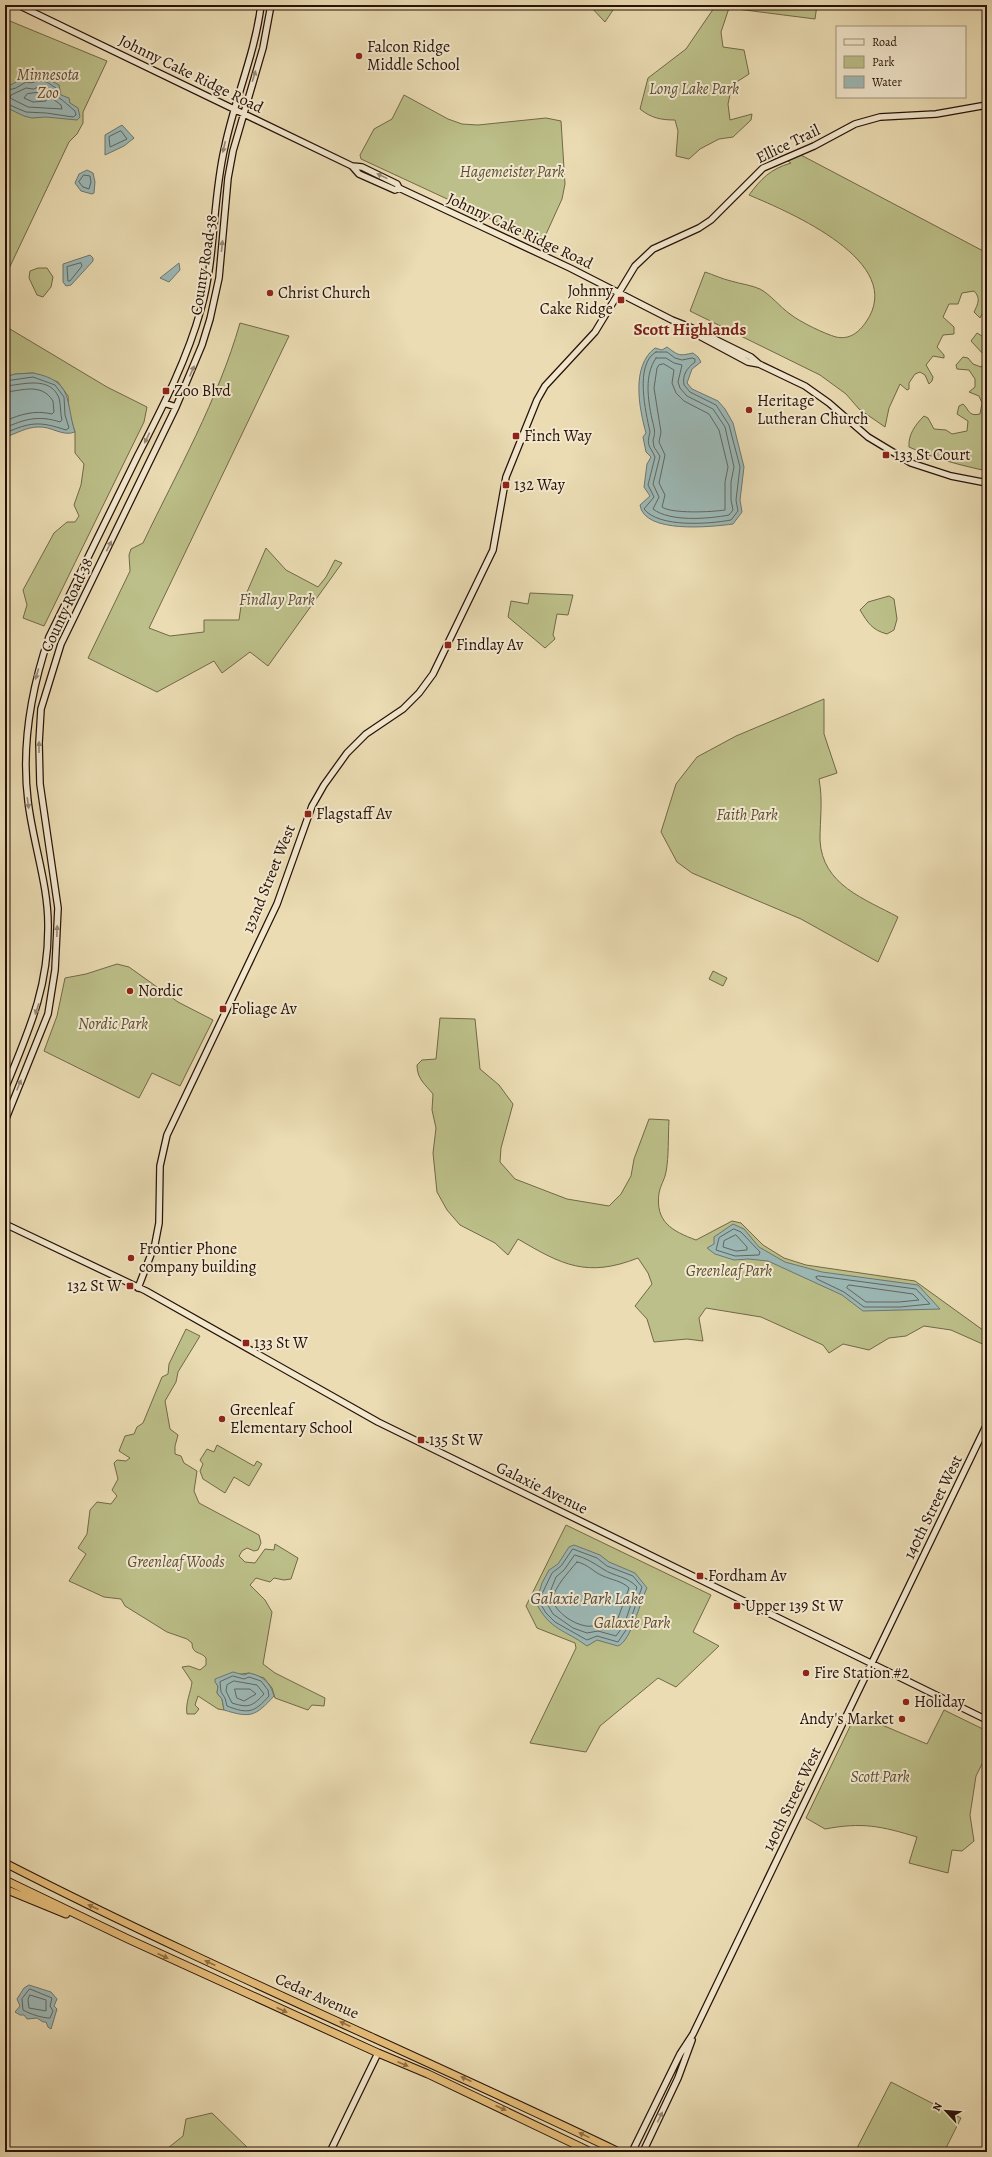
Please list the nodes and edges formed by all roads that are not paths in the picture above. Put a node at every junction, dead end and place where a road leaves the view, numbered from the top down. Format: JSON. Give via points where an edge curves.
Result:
{"nodes":[{"id":1,"x":261,"y":5,"type":"edge"},
{"id":2,"x":272,"y":5,"type":"edge"},
{"id":3,"x":21,"y":6,"type":"edge"},
{"id":4,"x":987,"y":105,"type":"edge"},
{"id":5,"x":235,"y":109,"type":"junction"},
{"id":6,"x":243,"y":114,"type":"junction"},
{"id":7,"x":619,"y":292,"type":"junction"},
{"id":8,"x":672,"y":320,"type":"junction"},
{"id":9,"x":758,"y":363,"type":"junction"},
{"id":10,"x":164,"y":403,"type":"junction"},
{"id":11,"x":176,"y":407,"type":"junction"},
{"id":12,"x":987,"y":483,"type":"edge"},
{"id":13,"x":5,"y":1089,"type":"edge"},
{"id":14,"x":5,"y":1121,"type":"edge"},
{"id":15,"x":5,"y":1224,"type":"edge"},
{"id":16,"x":138,"y":1288,"type":"junction"},
{"id":17,"x":987,"y":1424,"type":"edge"},
{"id":18,"x":871,"y":1664,"type":"junction"},
{"id":19,"x":987,"y":1720,"type":"edge"},
{"id":20,"x":5,"y":1863,"type":"edge"},
{"id":21,"x":5,"y":1880,"type":"edge"},
{"id":22,"x":5,"y":1889,"type":"edge"},
{"id":23,"x":128,"y":1939,"type":"junction"},
{"id":24,"x":693,"y":2034,"type":"junction"},
{"id":25,"x":378,"y":2053,"type":"junction"},
{"id":26,"x":330,"y":2152,"type":"edge"},
{"id":27,"x":591,"y":2152,"type":"edge"},
{"id":28,"x":619,"y":2152,"type":"edge"},
{"id":29,"x":632,"y":2152,"type":"edge"},
{"id":30,"x":643,"y":2152,"type":"edge"}],
"edges":[{"from":1,"to":5,"type":"street","name":"County Road 38","via":[[254,43]]},
{"from":6,"to":2,"type":"street","name":"County Road 38","one_way":true,"via":[[263,48]]},
{"from":3,"to":5,"type":"street","name":"Johnny Cake Ridge Road"},
{"from":4,"to":7,"type":"street","name":"Ellice Trail","via":[[936,114],[880,117],[855,124],[814,146],[767,165],[749,179],[711,220],[647,254],[632,270]]},
{"from":5,"to":6,"type":"street","name":"Johnny Cake Ridge Road"},
{"from":5,"to":10,"type":"street","name":"County Road 38","one_way":true,"via":[[222,159],[207,286],[194,335]]},
{"from":6,"to":7,"type":"street","name":"Johnny Cake Ridge Road","via":[[352,166],[359,174],[395,190],[399,188]]},
{"from":11,"to":6,"type":"street","name":"County Road 38","one_way":true,"via":[[194,366],[210,319],[219,278],[228,178]]},
{"from":7,"to":8,"type":"street","name":"Johnny Cake Ridge Road"},
{"from":7,"to":16,"type":"street","name":"132nd Street West","via":[[595,332],[545,386],[537,400],[506,477],[494,550],[433,674],[403,709],[366,734],[347,754],[312,806],[276,904],[167,1135],[160,1166],[159,1222],[155,1244]]},
{"from":8,"to":9,"type":"street","name":"Johnny Cake Ridge Road","via":[[751,357]]},
{"from":8,"to":9,"type":"street","name":"Johnny Cake Ridge Road","via":[[684,329],[748,362]]},
{"from":9,"to":12,"type":"street","name":"Johnny Cake Ridge Road","via":[[805,386],[829,402],[868,437],[911,463],[951,476]]},
{"from":10,"to":11,"type":"street"},
{"from":10,"to":13,"type":"street","name":"County Road 38","one_way":true,"via":[[49,637],[36,675],[28,715],[25,755],[28,800],[45,891],[48,936],[41,997]]},
{"from":14,"to":11,"type":"street","name":"County Road 38","one_way":true,"via":[[48,1014],[55,970],[58,908],[40,784],[39,743],[42,708],[61,644]]},
{"from":15,"to":16,"type":"street","name":"Galaxie Avenue"},
{"from":16,"to":18,"type":"street","name":"Galaxie Avenue","via":[[378,1422]]},
{"from":17,"to":18,"type":"street","name":"140th Street West"},
{"from":18,"to":19,"type":"street","name":"Galaxie Avenue"},
{"from":18,"to":24,"type":"street","name":"140th Street West"},
{"from":28,"to":20,"type":"highway","name":"Cedar Avenue","one_way":true,"via":[[224,1969]]},
{"from":21,"to":23,"type":"highway","name":"Cedar Avenue"},
{"from":22,"to":23,"type":"highway"},
{"from":23,"to":25,"type":"highway","name":"Cedar Avenue","one_way":true},
{"from":24,"to":29,"type":"street","name":"140th Street West","via":[[680,2054]]},
{"from":30,"to":24,"type":"street","name":"140th Street West","one_way":true,"via":[[678,2078]]},
{"from":25,"to":26,"type":"street"},
{"from":25,"to":27,"type":"highway","name":"Cedar Avenue","one_way":true,"via":[[428,2074]]}]}
